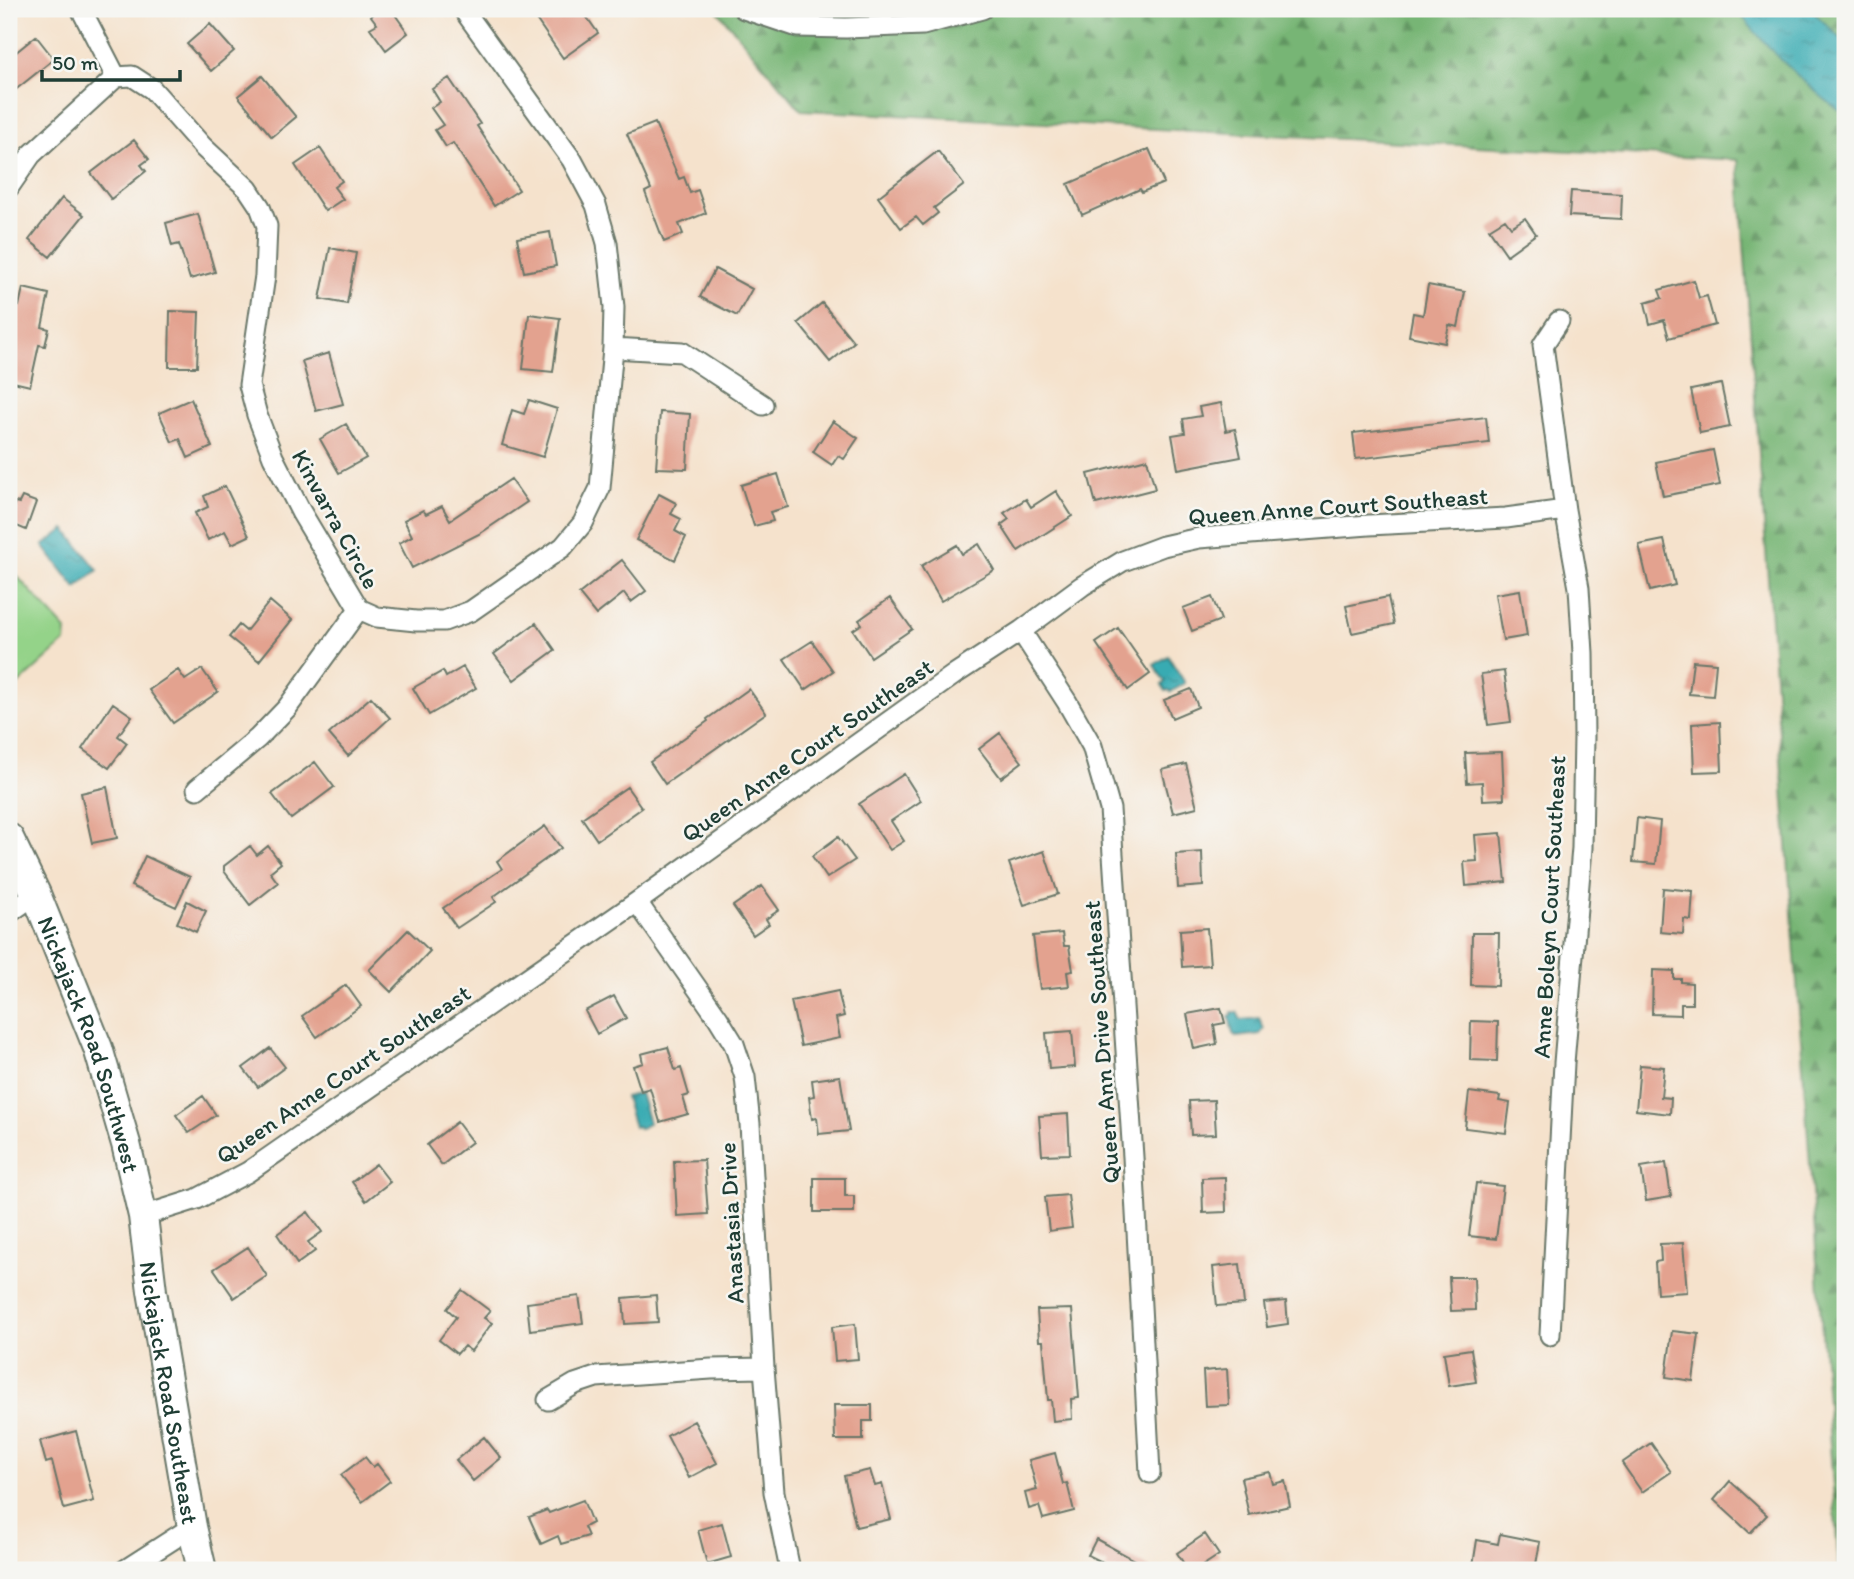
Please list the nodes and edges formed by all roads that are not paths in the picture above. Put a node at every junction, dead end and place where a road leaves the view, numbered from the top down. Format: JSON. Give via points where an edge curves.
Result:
{"nodes":[{"id":1,"x":81,"y":9,"type":"edge"},
{"id":2,"x":463,"y":9,"type":"edge"},
{"id":3,"x":744,"y":9,"type":"edge"},
{"id":4,"x":982,"y":9,"type":"edge"},
{"id":5,"x":116,"y":77,"type":"junction"},
{"id":6,"x":9,"y":187,"type":"edge"},
{"id":7,"x":1559,"y":321,"type":"dead end"},
{"id":8,"x":613,"y":348,"type":"junction"},
{"id":9,"x":763,"y":405,"type":"dead end"},
{"id":10,"x":1565,"y":510,"type":"junction"},
{"id":11,"x":359,"y":609,"type":"junction"},
{"id":12,"x":1021,"y":631,"type":"junction"},
{"id":13,"x":197,"y":789,"type":"dead end"},
{"id":14,"x":9,"y":838,"type":"edge"},
{"id":15,"x":36,"y":894,"type":"junction"},
{"id":16,"x":637,"y":902,"type":"junction"},
{"id":17,"x":9,"y":913,"type":"edge"},
{"id":18,"x":143,"y":1216,"type":"junction"},
{"id":19,"x":1550,"y":1335,"type":"dead end"},
{"id":20,"x":764,"y":1368,"type":"junction"},
{"id":21,"x":548,"y":1400,"type":"dead end"},
{"id":22,"x":1150,"y":1473,"type":"dead end"},
{"id":23,"x":192,"y":1527,"type":"junction"},
{"id":24,"x":125,"y":1570,"type":"edge"},
{"id":25,"x":202,"y":1570,"type":"edge"},
{"id":26,"x":790,"y":1570,"type":"edge"}],
"edges":[{"from":1,"to":5,"type":"street"},
{"from":2,"to":8,"type":"street","name":"Kinvarra Circle","via":[[572,160],[596,205],[607,243]]},
{"from":3,"to":4,"type":"street","via":[[798,27],[846,28],[923,25]]},
{"from":5,"to":6,"type":"street","via":[[31,155]]},
{"from":5,"to":11,"type":"street","name":"Kinvarra Circle","via":[[132,76],[152,89],[260,207],[267,226],[265,275],[249,385],[273,457]]},
{"from":7,"to":10,"type":"street","name":"Anne Boleyn Court Southeast","via":[[1543,345]]},
{"from":8,"to":9,"type":"street","via":[[682,352]]},
{"from":8,"to":11,"type":"street","name":"Kinvarra Circle","via":[[600,488],[583,523],[563,547],[471,611],[444,621],[377,617]]},
{"from":10,"to":12,"type":"street","name":"Queen Anne Court Southeast","via":[[1506,519],[1199,538],[1163,546],[1123,561]]},
{"from":10,"to":19,"type":"street","name":"Anne Boleyn Court Southeast","via":[[1583,653],[1582,835]]},
{"from":11,"to":13,"type":"street","via":[[287,708]]},
{"from":12,"to":16,"type":"street","name":"Queen Anne Court Southeast"},
{"from":12,"to":22,"type":"street","name":"Queen Ann Drive Southeast","via":[[1092,746],[1111,809]]},
{"from":14,"to":15,"type":"street","name":"Nickajack Road Southwest"},
{"from":15,"to":17,"type":"street"},
{"from":15,"to":18,"type":"street","name":"Nickajack Road Southwest","via":[[98,1048]]},
{"from":16,"to":18,"type":"street","name":"Queen Anne Court Southeast","via":[[248,1172],[197,1199]]},
{"from":16,"to":20,"type":"street","name":"Anastasia Drive","via":[[718,1018],[734,1044],[745,1077]]},
{"from":18,"to":23,"type":"street","name":"Nickajack Road Southeast"},
{"from":20,"to":21,"type":"street","via":[[596,1377]]},
{"from":20,"to":26,"type":"street","name":"Anastasia Drive","via":[[774,1493]]},
{"from":23,"to":24,"type":"street"},
{"from":23,"to":25,"type":"street","name":"Nickajack Road Southeast"}]}
